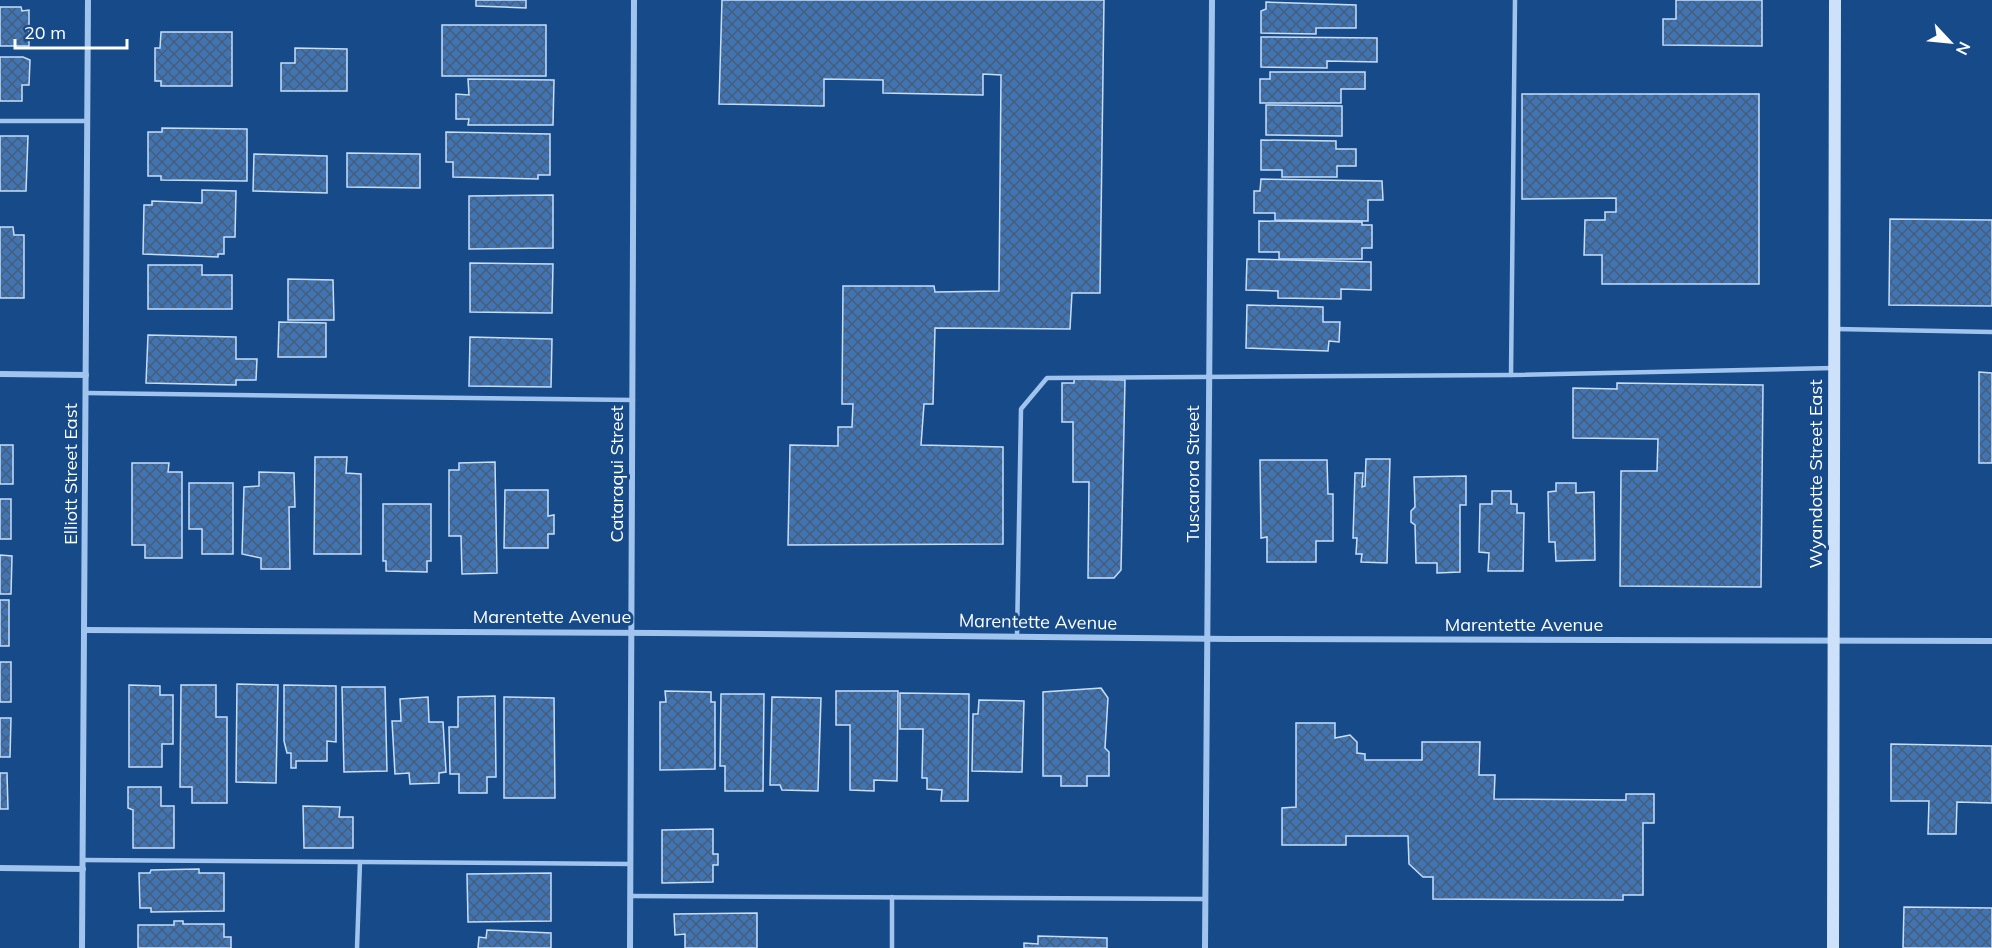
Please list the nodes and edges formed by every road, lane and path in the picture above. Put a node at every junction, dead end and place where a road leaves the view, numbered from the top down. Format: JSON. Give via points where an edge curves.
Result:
{"nodes":[{"id":1,"x":88,"y":0,"type":"edge"},
{"id":2,"x":634,"y":0,"type":"edge"},
{"id":3,"x":1212,"y":0,"type":"edge"},
{"id":4,"x":1515,"y":0,"type":"edge"},
{"id":5,"x":1835,"y":0,"type":"edge"},
{"id":6,"x":0,"y":121,"type":"edge"},
{"id":7,"x":87,"y":121,"type":"junction"},
{"id":8,"x":1835,"y":329,"type":"junction"},
{"id":9,"x":1992,"y":332,"type":"edge"},
{"id":10,"x":1834,"y":368,"type":"junction"},
{"id":11,"x":0,"y":374,"type":"edge"},
{"id":12,"x":86,"y":375,"type":"junction"},
{"id":13,"x":1209,"y":375,"type":"junction"},
{"id":14,"x":1511,"y":375,"type":"junction"},
{"id":15,"x":86,"y":393,"type":"junction"},
{"id":16,"x":633,"y":400,"type":"junction"},
{"id":17,"x":84,"y":630,"type":"junction"},
{"id":18,"x":632,"y":633,"type":"junction"},
{"id":19,"x":1017,"y":637,"type":"junction"},
{"id":20,"x":1207,"y":639,"type":"junction"},
{"id":21,"x":1834,"y":640,"type":"junction"},
{"id":22,"x":1992,"y":641,"type":"edge"},
{"id":23,"x":83,"y":860,"type":"junction"},
{"id":24,"x":360,"y":862,"type":"junction"},
{"id":25,"x":630,"y":864,"type":"junction"},
{"id":26,"x":0,"y":868,"type":"edge"},
{"id":27,"x":83,"y":869,"type":"junction"},
{"id":28,"x":630,"y":896,"type":"junction"},
{"id":29,"x":892,"y":897,"type":"junction"},
{"id":30,"x":1205,"y":899,"type":"junction"},
{"id":31,"x":82,"y":948,"type":"edge"},
{"id":32,"x":357,"y":948,"type":"edge"},
{"id":33,"x":630,"y":948,"type":"edge"},
{"id":34,"x":892,"y":948,"type":"edge"},
{"id":35,"x":1205,"y":948,"type":"edge"},
{"id":36,"x":1833,"y":948,"type":"edge"}],
"edges":[{"from":1,"to":7,"type":"street","name":"Elliott Street East"},
{"from":2,"to":16,"type":"street","name":"Cataraqui Street"},
{"from":3,"to":13,"type":"street","name":"Tuscarora Street"},
{"from":4,"to":14,"type":"lane"},
{"from":5,"to":8,"type":"main road","name":"Wyandotte Street East"},
{"from":6,"to":7,"type":"lane"},
{"from":7,"to":12,"type":"street","name":"Elliott Street East"},
{"from":8,"to":9,"type":"lane"},
{"from":8,"to":10,"type":"main road","name":"Wyandotte Street East"},
{"from":10,"to":14,"type":"lane"},
{"from":10,"to":21,"type":"main road","name":"Wyandotte Street East"},
{"from":11,"to":12,"type":"street"},
{"from":12,"to":15,"type":"street","name":"Elliott Street East"},
{"from":13,"to":14,"type":"lane"},
{"from":13,"to":19,"type":"lane","via":[[1047,378],[1021,409]]},
{"from":13,"to":20,"type":"street","name":"Tuscarora Street"},
{"from":15,"to":16,"type":"lane"},
{"from":15,"to":17,"type":"street","name":"Elliott Street East"},
{"from":16,"to":18,"type":"street","name":"Cataraqui Street"},
{"from":17,"to":18,"type":"street","name":"Marentette Avenue"},
{"from":17,"to":23,"type":"street","name":"Elliott Street East"},
{"from":18,"to":19,"type":"street","name":"Marentette Avenue"},
{"from":18,"to":25,"type":"street","name":"Cataraqui Street"},
{"from":19,"to":20,"type":"street","name":"Marentette Avenue"},
{"from":20,"to":21,"type":"street","name":"Marentette Avenue"},
{"from":20,"to":30,"type":"street","name":"Tuscarora Street"},
{"from":21,"to":22,"type":"street","name":"Marentette Avenue"},
{"from":21,"to":36,"type":"main road","name":"Wyandotte Street East"},
{"from":23,"to":24,"type":"lane"},
{"from":23,"to":27,"type":"street","name":"Elliott Street East"},
{"from":24,"to":25,"type":"lane"},
{"from":24,"to":32,"type":"lane"},
{"from":25,"to":28,"type":"street","name":"Cataraqui Street"},
{"from":26,"to":27,"type":"street"},
{"from":27,"to":31,"type":"street","name":"Elliott Street East"},
{"from":28,"to":29,"type":"lane"},
{"from":28,"to":33,"type":"street","name":"Cataraqui Street"},
{"from":29,"to":30,"type":"lane"},
{"from":29,"to":34,"type":"lane"},
{"from":30,"to":35,"type":"street","name":"Tuscarora Street"}]}
